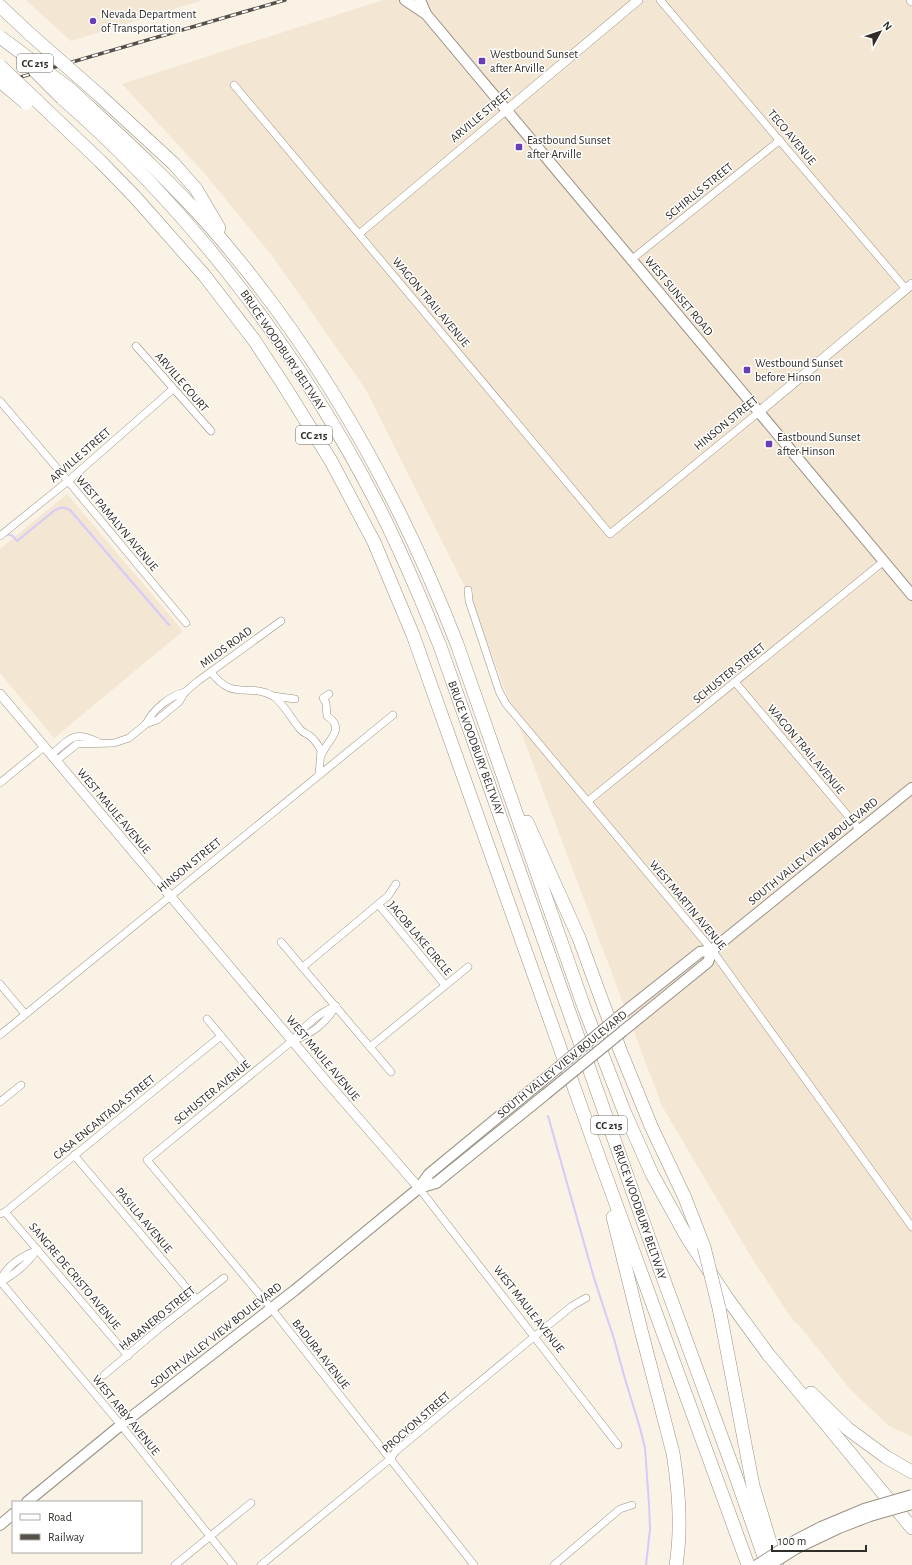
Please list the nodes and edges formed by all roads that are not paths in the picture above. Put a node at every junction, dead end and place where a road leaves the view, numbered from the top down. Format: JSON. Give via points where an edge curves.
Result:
{"nodes":[{"id":1,"x":405,"y":0,"type":"edge"},
{"id":2,"x":420,"y":0,"type":"edge"},
{"id":3,"x":638,"y":0,"type":"edge"},
{"id":4,"x":660,"y":0,"type":"edge"},
{"id":5,"x":0,"y":6,"type":"edge"},
{"id":6,"x":426,"y":14,"type":"junction"},
{"id":7,"x":0,"y":37,"type":"edge"},
{"id":8,"x":0,"y":66,"type":"edge"},
{"id":9,"x":0,"y":81,"type":"edge"},
{"id":10,"x":234,"y":84,"type":"dead end"},
{"id":11,"x":66,"y":94,"type":"junction"},
{"id":12,"x":31,"y":102,"type":"junction"},
{"id":13,"x":506,"y":110,"type":"junction"},
{"id":14,"x":780,"y":140,"type":"junction"},
{"id":15,"x":360,"y":234,"type":"junction"},
{"id":16,"x":631,"y":260,"type":"junction"},
{"id":17,"x":238,"y":261,"type":"junction"},
{"id":18,"x":909,"y":287,"type":"edge"},
{"id":19,"x":136,"y":346,"type":"dead end"},
{"id":20,"x":173,"y":389,"type":"junction"},
{"id":21,"x":0,"y":401,"type":"edge"},
{"id":22,"x":759,"y":412,"type":"junction"},
{"id":23,"x":211,"y":431,"type":"dead end"},
{"id":24,"x":68,"y":480,"type":"junction"},
{"id":25,"x":610,"y":534,"type":"joint"},
{"id":26,"x":0,"y":536,"type":"edge"},
{"id":27,"x":884,"y":561,"type":"junction"},
{"id":28,"x":468,"y":590,"type":"dead end"},
{"id":29,"x":912,"y":595,"type":"edge"},
{"id":30,"x":281,"y":621,"type":"dead end"},
{"id":31,"x":186,"y":623,"type":"dead end"},
{"id":32,"x":210,"y":672,"type":"junction"},
{"id":33,"x":735,"y":682,"type":"junction"},
{"id":34,"x":0,"y":694,"type":"edge"},
{"id":35,"x":329,"y":694,"type":"dead end"},
{"id":36,"x":273,"y":696,"type":"junction"},
{"id":37,"x":295,"y":699,"type":"dead end"},
{"id":38,"x":393,"y":715,"type":"dead end"},
{"id":39,"x":44,"y":747,"type":"junction"},
{"id":40,"x":494,"y":753,"type":"junction"},
{"id":41,"x":321,"y":756,"type":"junction"},
{"id":42,"x":53,"y":758,"type":"junction"},
{"id":43,"x":319,"y":775,"type":"junction"},
{"id":44,"x":0,"y":783,"type":"edge"},
{"id":45,"x":912,"y":788,"type":"edge"},
{"id":46,"x":588,"y":801,"type":"junction"},
{"id":47,"x":860,"y":830,"type":"junction"},
{"id":48,"x":396,"y":884,"type":"dead end"},
{"id":49,"x":170,"y":895,"type":"junction"},
{"id":50,"x":378,"y":904,"type":"junction"},
{"id":51,"x":282,"y":942,"type":"dead end"},
{"id":52,"x":712,"y":950,"type":"junction"},
{"id":53,"x":304,"y":966,"type":"junction"},
{"id":54,"x":468,"y":967,"type":"dead end"},
{"id":55,"x":0,"y":984,"type":"edge"},
{"id":56,"x":445,"y":985,"type":"junction"},
{"id":57,"x":336,"y":1006,"type":"junction"},
{"id":58,"x":25,"y":1014,"type":"junction"},
{"id":59,"x":207,"y":1019,"type":"dead end"},
{"id":60,"x":0,"y":1035,"type":"edge"},
{"id":61,"x":221,"y":1036,"type":"junction"},
{"id":62,"x":292,"y":1041,"type":"junction"},
{"id":63,"x":370,"y":1047,"type":"junction"},
{"id":64,"x":242,"y":1061,"type":"dead end"},
{"id":65,"x":391,"y":1072,"type":"dead end"},
{"id":66,"x":21,"y":1085,"type":"dead end"},
{"id":67,"x":0,"y":1102,"type":"edge"},
{"id":68,"x":74,"y":1155,"type":"junction"},
{"id":69,"x":147,"y":1160,"type":"joint"},
{"id":70,"x":601,"y":1163,"type":"junction"},
{"id":71,"x":419,"y":1188,"type":"junction"},
{"id":72,"x":3,"y":1213,"type":"edge"},
{"id":73,"x":912,"y":1227,"type":"edge"},
{"id":74,"x":38,"y":1250,"type":"junction"},
{"id":75,"x":224,"y":1278,"type":"dead end"},
{"id":76,"x":0,"y":1281,"type":"edge"},
{"id":77,"x":586,"y":1298,"type":"dead end"},
{"id":78,"x":196,"y":1299,"type":"junction"},
{"id":79,"x":723,"y":1303,"type":"junction"},
{"id":80,"x":271,"y":1308,"type":"junction"},
{"id":81,"x":535,"y":1336,"type":"junction"},
{"id":82,"x":128,"y":1356,"type":"junction"},
{"id":83,"x":104,"y":1375,"type":"dead end"},
{"id":84,"x":121,"y":1425,"type":"junction"},
{"id":85,"x":618,"y":1446,"type":"dead end"},
{"id":86,"x":390,"y":1459,"type":"junction"},
{"id":87,"x":912,"y":1472,"type":"edge"},
{"id":88,"x":912,"y":1495,"type":"edge"},
{"id":89,"x":29,"y":1501,"type":"edge"},
{"id":90,"x":251,"y":1503,"type":"dead end"},
{"id":91,"x":912,"y":1504,"type":"edge"},
{"id":92,"x":632,"y":1505,"type":"dead end"},
{"id":93,"x":867,"y":1512,"type":"junction"},
{"id":94,"x":12,"y":1515,"type":"edge"},
{"id":95,"x":0,"y":1525,"type":"edge"},
{"id":96,"x":912,"y":1528,"type":"edge"},
{"id":97,"x":210,"y":1536,"type":"junction"},
{"id":98,"x":796,"y":1544,"type":"junction"},
{"id":99,"x":175,"y":1565,"type":"edge"},
{"id":100,"x":233,"y":1565,"type":"edge"},
{"id":101,"x":262,"y":1565,"type":"edge"},
{"id":102,"x":474,"y":1565,"type":"edge"},
{"id":103,"x":554,"y":1565,"type":"edge"},
{"id":104,"x":676,"y":1565,"type":"edge"},
{"id":105,"x":748,"y":1565,"type":"edge"},
{"id":106,"x":757,"y":1565,"type":"edge"},
{"id":107,"x":767,"y":1565,"type":"edge"},
{"id":108,"x":770,"y":1565,"type":"edge"},
{"id":109,"x":777,"y":1565,"type":"edge"}],
"edges":[{"from":1,"to":6,"type":"main road","name":"WEST SUNSET ROAD"},
{"from":2,"to":6,"type":"main road","name":"WEST SUNSET ROAD"},
{"from":3,"to":13,"type":"street","name":"ARVILLE STREET"},
{"from":4,"to":14,"type":"street","name":"TECO AVENUE"},
{"from":5,"to":17,"type":"highway","bridge":true,"via":[[174,164],[196,189]]},
{"from":6,"to":13,"type":"main road","name":"WEST SUNSET ROAD"},
{"from":7,"to":11,"type":"highway","name":"BRUCE WOODBURY BELTWAY","number":"CC 215","bridge":true},
{"from":8,"to":12,"type":"highway","name":"BRUCE WOODBURY BELTWAY","number":"CC 215","bridge":true},
{"from":9,"to":12,"type":"highway","bridge":true},
{"from":10,"to":15,"type":"street","name":"WAGON TRAIL AVENUE"},
{"from":11,"to":17,"type":"highway","number":"CC 215","via":[[148,162],[191,205]]},
{"from":11,"to":107,"type":"highway","name":"BRUCE WOODBURY BELTWAY","number":"CC 215","via":[[129,160],[237,283],[313,392],[375,499],[440,646]]},
{"from":12,"to":70,"type":"highway","name":"BRUCE WOODBURY BELTWAY","number":"CC 215","via":[[88,150],[135,197],[204,275],[254,340],[331,461],[374,542],[413,635]]},
{"from":13,"to":15,"type":"street","name":"ARVILLE STREET"},
{"from":13,"to":16,"type":"main road","name":"WEST SUNSET ROAD"},
{"from":14,"to":16,"type":"street","name":"SCHIRLLS STREET"},
{"from":14,"to":18,"type":"street","name":"TECO AVENUE"},
{"from":15,"to":25,"type":"street","name":"WAGON TRAIL AVENUE"},
{"from":16,"to":22,"type":"main road","name":"WEST SUNSET ROAD"},
{"from":17,"to":40,"type":"highway","number":"CC 215","via":[[317,368],[403,519],[440,599]]},
{"from":18,"to":22,"type":"street","name":"HINSON STREET"},
{"from":19,"to":20,"type":"street","name":"ARVILLE COURT"},
{"from":20,"to":23,"type":"street","name":"ARVILLE COURT"},
{"from":20,"to":24,"type":"street","name":"ARVILLE STREET"},
{"from":21,"to":24,"type":"street","name":"WEST PAMALYN AVENUE"},
{"from":22,"to":25,"type":"street","name":"HINSON STREET"},
{"from":22,"to":27,"type":"main road","name":"WEST SUNSET ROAD"},
{"from":24,"to":26,"type":"street","name":"ARVILLE STREET"},
{"from":24,"to":31,"type":"street","name":"WEST PAMALYN AVENUE"},
{"from":27,"to":29,"type":"main road","name":"WEST SUNSET ROAD"},
{"from":27,"to":33,"type":"street","name":"SCHUSTER STREET"},
{"from":28,"to":46,"type":"street","name":"WEST MARTIN AVENUE","via":[[469,601],[499,691],[506,704]]},
{"from":30,"to":32,"type":"street","name":"MILOS ROAD"},
{"from":32,"to":36,"type":"street","via":[[230,689]]},
{"from":32,"to":42,"type":"street","name":"MILOS ROAD","via":[[185,692],[176,694],[163,704],[146,724],[125,740],[114,743],[77,744]]},
{"from":33,"to":46,"type":"street","name":"SCHUSTER STREET"},
{"from":33,"to":47,"type":"street","name":"WAGON TRAIL AVENUE"},
{"from":34,"to":39,"type":"street","name":"WEST MAULE AVENUE"},
{"from":35,"to":41,"type":"street","via":[[323,698],[326,703],[326,716],[334,722],[336,730]]},
{"from":36,"to":37,"type":"street"},
{"from":36,"to":41,"type":"street","via":[[299,728],[319,746]]},
{"from":38,"to":43,"type":"street","name":"HINSON STREET"},
{"from":39,"to":42,"type":"street","name":"WEST MAULE AVENUE"},
{"from":39,"to":44,"type":"street"},
{"from":40,"to":79,"type":"highway","bridge":true,"via":[[573,924],[620,1050],[685,1198]]},
{"from":40,"to":79,"type":"highway","number":"CC 215","via":[[624,1111],[652,1174]]},
{"from":41,"to":43,"type":"street"},
{"from":42,"to":49,"type":"street","name":"WEST MAULE AVENUE"},
{"from":43,"to":49,"type":"street","name":"HINSON STREET"},
{"from":45,"to":47,"type":"main road","name":"SOUTH VALLEY VIEW BOULEVARD"},
{"from":46,"to":52,"type":"street","name":"WEST MARTIN AVENUE"},
{"from":47,"to":52,"type":"main road","name":"SOUTH VALLEY VIEW BOULEVARD"},
{"from":48,"to":50,"type":"street","name":"JACOB LAKE CIRCLE","via":[[392,892]]},
{"from":49,"to":58,"type":"street","name":"HINSON STREET"},
{"from":49,"to":62,"type":"street","name":"WEST MAULE AVENUE"},
{"from":50,"to":53,"type":"street","name":"JACOB LAKE CIRCLE"},
{"from":50,"to":56,"type":"street","name":"JACOB LAKE CIRCLE"},
{"from":51,"to":53,"type":"street","via":[[298,963]]},
{"from":52,"to":71,"type":"main road","name":"SOUTH VALLEY VIEW BOULEVARD","bridge":true,"via":[[700,952],[617,1018],[429,1174]]},
{"from":52,"to":71,"type":"main road","name":"SOUTH VALLEY VIEW BOULEVARD","bridge":true,"via":[[708,962],[546,1094],[436,1183]]},
{"from":52,"to":73,"type":"street","name":"WEST MARTIN AVENUE"},
{"from":53,"to":57,"type":"street"},
{"from":54,"to":56,"type":"street","name":"JACOB LAKE CIRCLE"},
{"from":55,"to":58,"type":"street"},
{"from":56,"to":63,"type":"street","name":"JACOB LAKE CIRCLE"},
{"from":57,"to":62,"type":"street","via":[[324,1011]]},
{"from":57,"to":63,"type":"street"},
{"from":58,"to":60,"type":"street","name":"HINSON STREET"},
{"from":59,"to":61,"type":"street"},
{"from":61,"to":64,"type":"street"},
{"from":61,"to":68,"type":"street","name":"CASA ENCANTADA STREET"},
{"from":62,"to":69,"type":"street","name":"SCHUSTER AVENUE"},
{"from":62,"to":71,"type":"street","name":"WEST MAULE AVENUE"},
{"from":63,"to":65,"type":"street"},
{"from":66,"to":67,"type":"street"},
{"from":68,"to":72,"type":"street","name":"CASA ENCANTADA STREET"},
{"from":68,"to":78,"type":"street","name":"PASILLA AVENUE"},
{"from":69,"to":80,"type":"street","name":"BADURA AVENUE"},
{"from":70,"to":104,"type":"highway","via":[[673,1454],[679,1509]]},
{"from":70,"to":105,"type":"highway","name":"BRUCE WOODBURY BELTWAY","number":"CC 215"},
{"from":71,"to":80,"type":"main road","name":"SOUTH VALLEY VIEW BOULEVARD"},
{"from":71,"to":81,"type":"street","name":"WEST MAULE AVENUE"},
{"from":72,"to":74,"type":"street","name":"SANGRE DE CRISTO AVENUE"},
{"from":74,"to":76,"type":"street","via":[[24,1255],[5,1271]]},
{"from":74,"to":82,"type":"street","name":"SANGRE DE CRISTO AVENUE"},
{"from":75,"to":78,"type":"street","name":"HABANERO STREET"},
{"from":76,"to":84,"type":"street","name":"WEST ARBY AVENUE"},
{"from":77,"to":81,"type":"street","name":"PROCYON STREET"},
{"from":78,"to":82,"type":"street","name":"HABANERO STREET"},
{"from":79,"to":87,"type":"highway","via":[[840,1423],[886,1457]]},
{"from":79,"to":96,"type":"highway"},
{"from":79,"to":109,"type":"highway","via":[[753,1486]]},
{"from":80,"to":84,"type":"main road","name":"SOUTH VALLEY VIEW BOULEVARD"},
{"from":80,"to":86,"type":"street","name":"BADURA AVENUE"},
{"from":81,"to":85,"type":"street","name":"WEST MAULE AVENUE"},
{"from":81,"to":86,"type":"street","name":"PROCYON STREET"},
{"from":82,"to":83,"type":"street","name":"HABANERO STREET"},
{"from":84,"to":89,"type":"main road","name":"SOUTH VALLEY VIEW BOULEVARD"},
{"from":84,"to":97,"type":"street","name":"WEST ARBY AVENUE"},
{"from":86,"to":101,"type":"street","name":"PROCYON STREET"},
{"from":86,"to":102,"type":"street","name":"BADURA AVENUE"},
{"from":88,"to":93,"type":"main road","bridge":true},
{"from":90,"to":97,"type":"street"},
{"from":91,"to":93,"type":"main road","bridge":true},
{"from":92,"to":103,"type":"street","via":[[620,1508]]},
{"from":93,"to":98,"type":"main road","via":[[821,1527]]},
{"from":94,"to":95,"type":"main road"},
{"from":97,"to":99,"type":"street"},
{"from":97,"to":100,"type":"street","name":"WEST ARBY AVENUE"},
{"from":98,"to":106,"type":"main road","bridge":true},
{"from":98,"to":108,"type":"main road","bridge":true}]}
